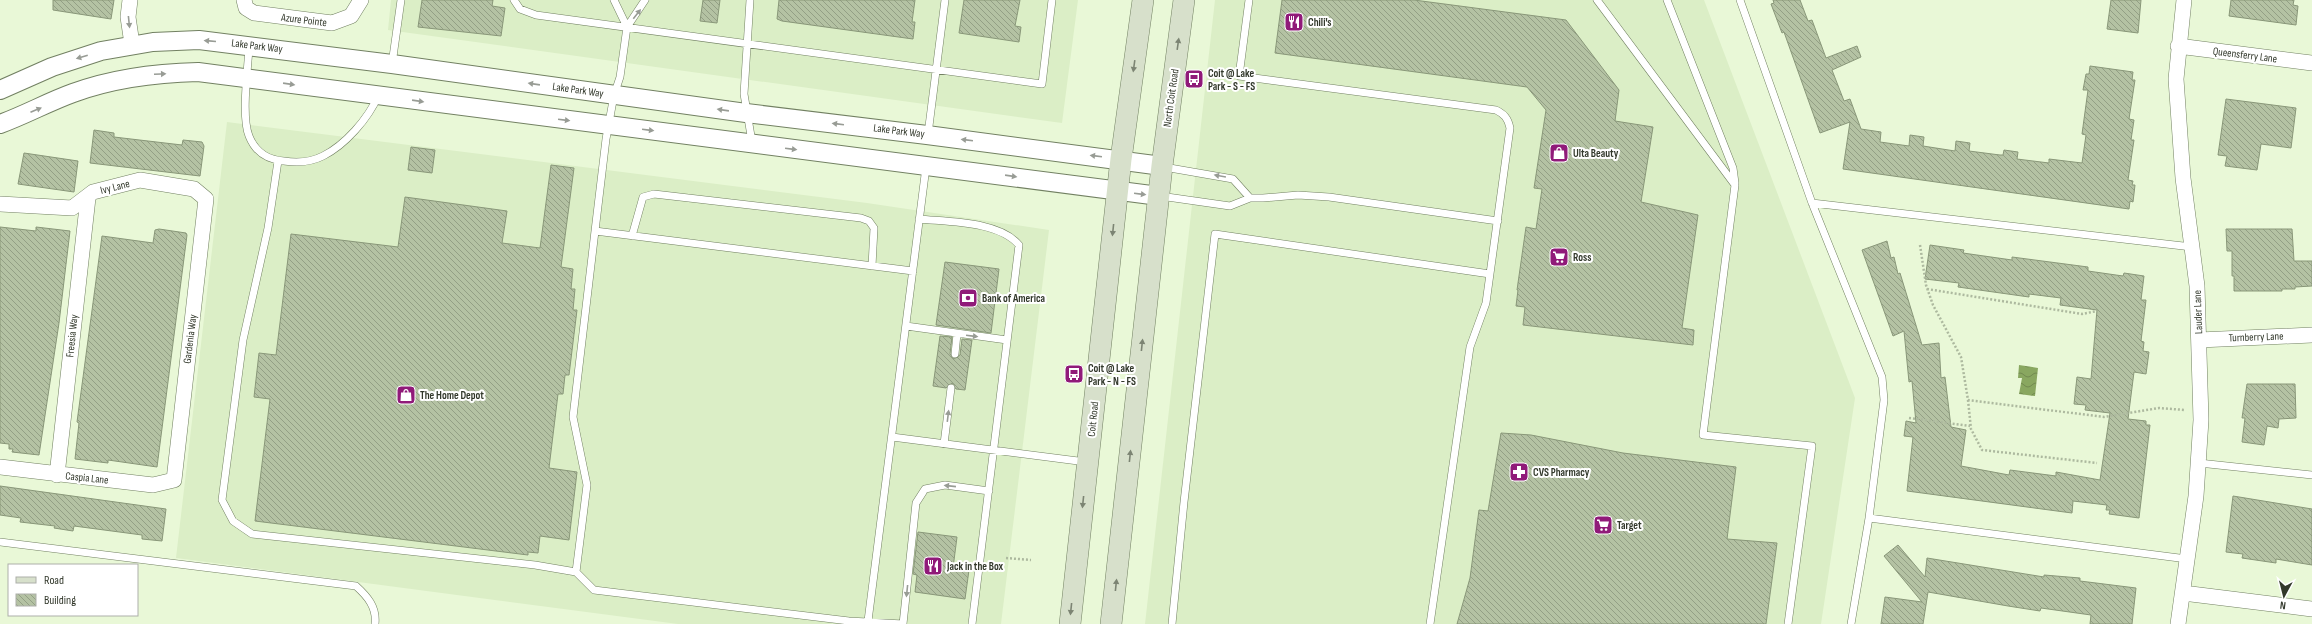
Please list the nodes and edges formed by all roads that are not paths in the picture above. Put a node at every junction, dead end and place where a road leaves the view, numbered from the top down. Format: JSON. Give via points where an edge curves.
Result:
{"nodes":[{"id":1,"x":130,"y":0,"type":"edge"},
{"id":2,"x":244,"y":0,"type":"edge"},
{"id":3,"x":361,"y":0,"type":"edge"},
{"id":4,"x":401,"y":0,"type":"edge"},
{"id":5,"x":514,"y":0,"type":"edge"},
{"id":6,"x":614,"y":0,"type":"edge"},
{"id":7,"x":645,"y":0,"type":"edge"},
{"id":8,"x":750,"y":0,"type":"edge"},
{"id":9,"x":945,"y":0,"type":"edge"},
{"id":10,"x":1052,"y":0,"type":"edge"},
{"id":11,"x":1143,"y":0,"type":"edge"},
{"id":12,"x":1184,"y":0,"type":"edge"},
{"id":13,"x":1249,"y":0,"type":"edge"},
{"id":14,"x":1596,"y":0,"type":"edge"},
{"id":15,"x":1668,"y":0,"type":"edge"},
{"id":16,"x":1740,"y":0,"type":"edge"},
{"id":17,"x":2184,"y":0,"type":"edge"},
{"id":18,"x":627,"y":27,"type":"junction"},
{"id":19,"x":746,"y":43,"type":"junction"},
{"id":20,"x":132,"y":44,"type":"junction"},
{"id":21,"x":249,"y":45,"type":"junction"},
{"id":22,"x":2178,"y":46,"type":"junction"},
{"id":23,"x":2312,"y":63,"type":"edge"},
{"id":24,"x":392,"y":64,"type":"junction"},
{"id":25,"x":935,"y":68,"type":"junction"},
{"id":26,"x":247,"y":78,"type":"junction"},
{"id":27,"x":0,"y":90,"type":"edge"},
{"id":28,"x":614,"y":95,"type":"junction"},
{"id":29,"x":378,"y":96,"type":"junction"},
{"id":30,"x":746,"y":113,"type":"junction"},
{"id":31,"x":0,"y":124,"type":"edge"},
{"id":32,"x":610,"y":125,"type":"junction"},
{"id":33,"x":928,"y":134,"type":"junction"},
{"id":34,"x":752,"y":144,"type":"junction"},
{"id":35,"x":1121,"y":160,"type":"junction"},
{"id":36,"x":278,"y":161,"type":"junction"},
{"id":37,"x":926,"y":165,"type":"junction"},
{"id":38,"x":1162,"y":166,"type":"junction"},
{"id":39,"x":1735,"y":185,"type":"junction"},
{"id":40,"x":1118,"y":191,"type":"junction"},
{"id":41,"x":1159,"y":196,"type":"junction"},
{"id":42,"x":88,"y":198,"type":"junction"},
{"id":43,"x":1250,"y":198,"type":"junction"},
{"id":44,"x":206,"y":199,"type":"joint"},
{"id":45,"x":1812,"y":203,"type":"junction"},
{"id":46,"x":0,"y":204,"type":"edge"},
{"id":47,"x":919,"y":219,"type":"junction"},
{"id":48,"x":1498,"y":220,"type":"junction"},
{"id":49,"x":595,"y":231,"type":"junction"},
{"id":50,"x":632,"y":236,"type":"junction"},
{"id":51,"x":2192,"y":247,"type":"junction"},
{"id":52,"x":872,"y":266,"type":"junction"},
{"id":53,"x":913,"y":271,"type":"junction"},
{"id":54,"x":1490,"y":274,"type":"junction"},
{"id":55,"x":906,"y":326,"type":"junction"},
{"id":56,"x":957,"y":334,"type":"junction"},
{"id":57,"x":2312,"y":335,"type":"edge"},
{"id":58,"x":1007,"y":340,"type":"junction"},
{"id":59,"x":2199,"y":340,"type":"junction"},
{"id":60,"x":955,"y":354,"type":"dead end"},
{"id":61,"x":951,"y":388,"type":"dead end"},
{"id":62,"x":892,"y":437,"type":"junction"},
{"id":63,"x":944,"y":444,"type":"junction"},
{"id":64,"x":994,"y":451,"type":"junction"},
{"id":65,"x":1088,"y":462,"type":"junction"},
{"id":66,"x":2199,"y":463,"type":"junction"},
{"id":67,"x":0,"y":467,"type":"edge"},
{"id":68,"x":57,"y":475,"type":"junction"},
{"id":69,"x":2312,"y":475,"type":"edge"},
{"id":70,"x":174,"y":480,"type":"joint"},
{"id":71,"x":989,"y":491,"type":"junction"},
{"id":72,"x":1868,"y":518,"type":"junction"},
{"id":73,"x":0,"y":542,"type":"edge"},
{"id":74,"x":2187,"y":559,"type":"junction"},
{"id":75,"x":576,"y":572,"type":"junction"},
{"id":76,"x":2183,"y":593,"type":"junction"},
{"id":77,"x":2312,"y":609,"type":"edge"},
{"id":78,"x":868,"y":621,"type":"junction"},
{"id":79,"x":375,"y":624,"type":"edge"},
{"id":80,"x":903,"y":624,"type":"edge"},
{"id":81,"x":972,"y":624,"type":"edge"},
{"id":82,"x":1070,"y":624,"type":"edge"},
{"id":83,"x":1111,"y":624,"type":"edge"},
{"id":84,"x":1172,"y":624,"type":"edge"},
{"id":85,"x":1430,"y":624,"type":"edge"},
{"id":86,"x":1788,"y":624,"type":"edge"},
{"id":87,"x":1851,"y":624,"type":"edge"},
{"id":88,"x":2178,"y":624,"type":"edge"}],
"edges":[{"from":1,"to":20,"type":"street","one_way":true,"via":[[128,17]]},
{"from":2,"to":3,"type":"street","name":"Azure Pointe","via":[[246,8],[254,13],[332,23],[351,16]]},
{"from":4,"to":24,"type":"lane"},
{"from":5,"to":18,"type":"lane","via":[[520,9],[536,15]]},
{"from":6,"to":18,"type":"lane"},
{"from":18,"to":7,"type":"lane","one_way":true,"via":[[645,4]]},
{"from":8,"to":19,"type":"lane"},
{"from":9,"to":25,"type":"lane"},
{"from":10,"to":25,"type":"lane","via":[[1042,84]]},
{"from":11,"to":35,"type":"main road","one_way":true},
{"from":38,"to":12,"type":"main road","name":"North Coit Road","one_way":true},
{"from":13,"to":48,"type":"lane","via":[[1239,76],[1503,113],[1510,128]]},
{"from":14,"to":39,"type":"lane"},
{"from":15,"to":39,"type":"lane","via":[[1733,168]]},
{"from":16,"to":45,"type":"lane"},
{"from":17,"to":22,"type":"street","name":"Lauder Lane"},
{"from":18,"to":19,"type":"lane"},
{"from":18,"to":28,"type":"lane","via":[[620,77]]},
{"from":19,"to":25,"type":"lane"},
{"from":19,"to":30,"type":"lane"},
{"from":21,"to":20,"type":"street","name":"Lake Park Way","one_way":true,"via":[[199,40]]},
{"from":20,"to":27,"type":"street","name":"Lake Park Way","one_way":true,"via":[[74,59]]},
{"from":21,"to":24,"type":"street","name":"Lake Park Way"},
{"from":21,"to":26,"type":"lane"},
{"from":22,"to":23,"type":"street","name":"Queensferry Lane"},
{"from":22,"to":51,"type":"street","name":"Lauder Lane","via":[[2178,129]]},
{"from":28,"to":24,"type":"street","name":"Lake Park Way","one_way":true},
{"from":25,"to":33,"type":"lane"},
{"from":26,"to":29,"type":"street","one_way":true},
{"from":31,"to":26,"type":"street","one_way":true,"via":[[72,93],[113,80],[154,74],[198,72]]},
{"from":26,"to":36,"type":"lane","via":[[248,134],[254,146],[263,155]]},
{"from":30,"to":28,"type":"street","name":"Lake Park Way","one_way":true},
{"from":28,"to":32,"type":"lane"},
{"from":29,"to":32,"type":"street","one_way":true},
{"from":29,"to":36,"type":"lane","via":[[360,123],[333,150],[307,162]]},
{"from":33,"to":30,"type":"street","name":"Lake Park Way","one_way":true},
{"from":30,"to":34,"type":"lane"},
{"from":32,"to":34,"type":"street","one_way":true},
{"from":32,"to":49,"type":"lane"},
{"from":35,"to":33,"type":"street","name":"Lake Park Way","one_way":true},
{"from":34,"to":37,"type":"street","one_way":true},
{"from":35,"to":38,"type":"street","name":"Lake Park Way"},
{"from":35,"to":40,"type":"main road"},
{"from":36,"to":75,"type":"lane","via":[[268,228],[243,340],[222,500],[234,522],[252,534],[535,565]]},
{"from":37,"to":40,"type":"street","one_way":true},
{"from":37,"to":47,"type":"lane"},
{"from":38,"to":41,"type":"main road","name":"North Coit Road"},
{"from":43,"to":38,"type":"lane","one_way":true,"via":[[1233,179]]},
{"from":39,"to":86,"type":"lane","via":[[1703,435],[1812,446]]},
{"from":40,"to":41,"type":"street","one_way":true},
{"from":40,"to":65,"type":"main road","name":"Coit Road","one_way":true},
{"from":41,"to":43,"type":"lane","via":[[1230,206]]},
{"from":83,"to":41,"type":"main road","one_way":true},
{"from":42,"to":44,"type":"street","name":"Ivy Lane","via":[[93,192],[140,180],[194,188]]},
{"from":42,"to":46,"type":"street","name":"Ivy Lane","via":[[72,208]]},
{"from":42,"to":68,"type":"street","name":"Freesia Way"},
{"from":43,"to":48,"type":"lane","via":[[1298,195],[1329,197]]},
{"from":44,"to":70,"type":"street","name":"Gardenia Way"},
{"from":45,"to":51,"type":"lane"},
{"from":45,"to":72,"type":"lane","via":[[1882,377],[1884,400]]},
{"from":47,"to":53,"type":"lane"},
{"from":47,"to":58,"type":"lane","via":[[990,227],[1012,237],[1019,244]]},
{"from":48,"to":54,"type":"lane"},
{"from":49,"to":50,"type":"lane"},
{"from":49,"to":75,"type":"lane","via":[[573,417],[587,484]]},
{"from":50,"to":52,"type":"lane"},
{"from":50,"to":52,"type":"lane","via":[[643,197],[654,194],[861,218],[874,228]]},
{"from":51,"to":59,"type":"street","name":"Lauder Lane","via":[[2197,286]]},
{"from":52,"to":53,"type":"lane"},
{"from":53,"to":55,"type":"lane"},
{"from":54,"to":84,"type":"lane","via":[[1215,234]]},
{"from":54,"to":85,"type":"lane","via":[[1486,303],[1470,347]]},
{"from":55,"to":56,"type":"lane"},
{"from":55,"to":62,"type":"lane"},
{"from":56,"to":58,"type":"lane","one_way":true},
{"from":56,"to":60,"type":"lane"},
{"from":57,"to":59,"type":"street","name":"Turnberry Lane"},
{"from":58,"to":64,"type":"lane"},
{"from":59,"to":66,"type":"street","name":"Lauder Lane"},
{"from":63,"to":61,"type":"lane","one_way":true},
{"from":62,"to":63,"type":"lane"},
{"from":62,"to":78,"type":"lane"},
{"from":63,"to":64,"type":"lane"},
{"from":64,"to":65,"type":"lane"},
{"from":64,"to":71,"type":"lane"},
{"from":65,"to":82,"type":"main road","name":"Coit Road","one_way":true},
{"from":66,"to":69,"type":"lane"},
{"from":66,"to":74,"type":"street","name":"Lauder Lane"},
{"from":67,"to":68,"type":"street","name":"Caspia Lane"},
{"from":68,"to":70,"type":"street","name":"Caspia Lane","via":[[153,485]]},
{"from":71,"to":80,"type":"lane","one_way":true,"via":[[945,485],[926,489],[916,502]]},
{"from":71,"to":81,"type":"lane"},
{"from":72,"to":74,"type":"lane"},
{"from":72,"to":87,"type":"lane"},
{"from":73,"to":79,"type":"lane","via":[[356,586],[369,598],[376,616]]},
{"from":74,"to":76,"type":"street","name":"Lauder Lane"},
{"from":75,"to":78,"type":"lane","via":[[594,590],[849,621]]},
{"from":76,"to":77,"type":"street"},
{"from":76,"to":88,"type":"street","name":"Lauder Lane"},
{"from":78,"to":80,"type":"lane"}]}
